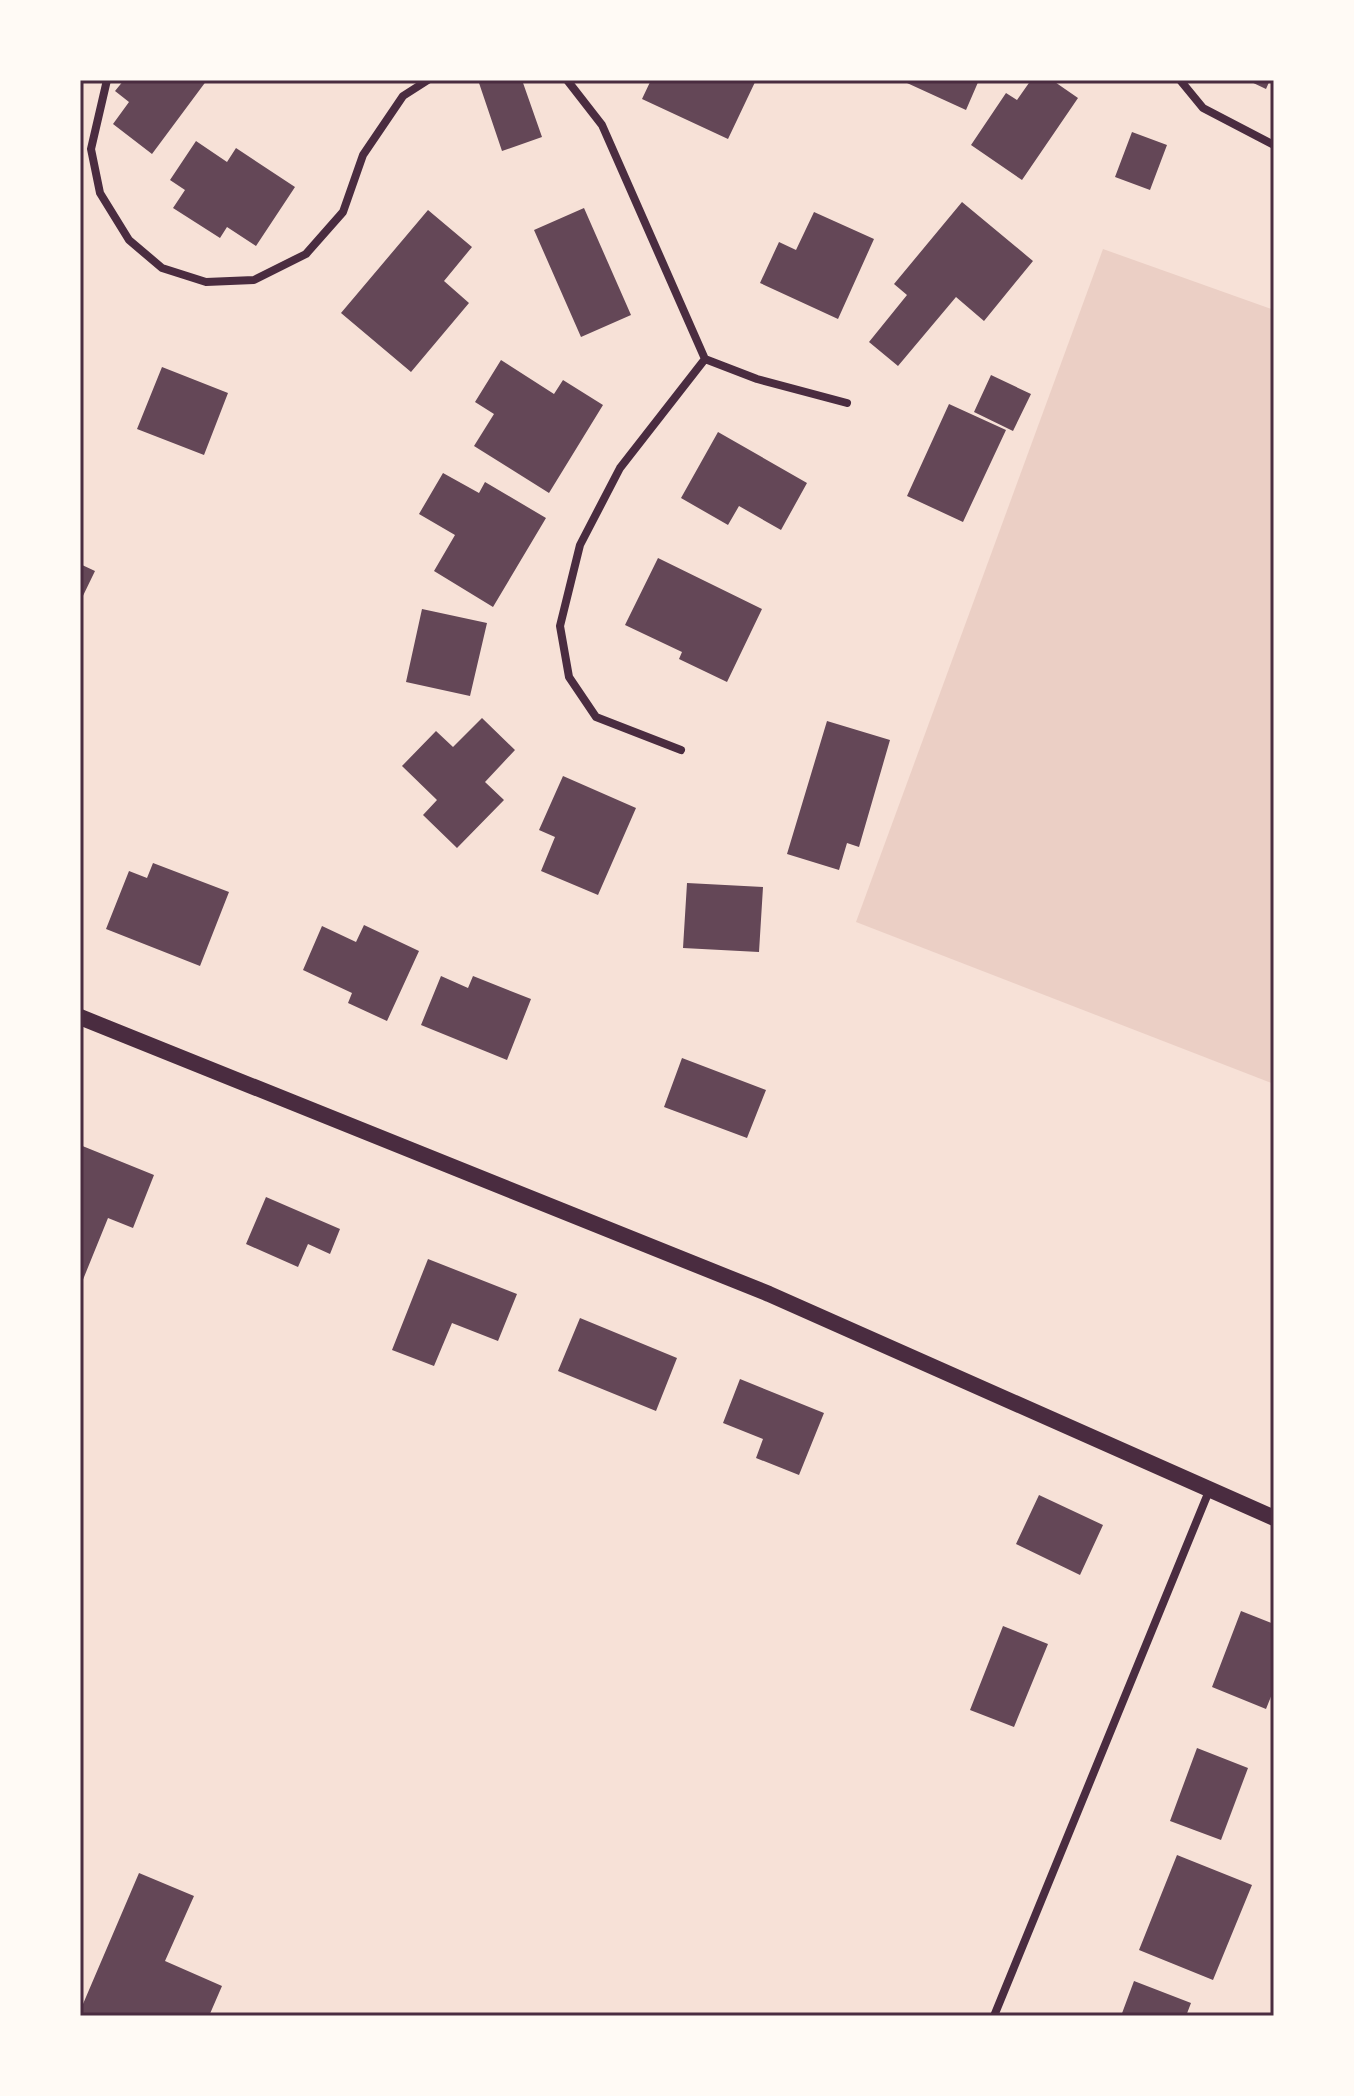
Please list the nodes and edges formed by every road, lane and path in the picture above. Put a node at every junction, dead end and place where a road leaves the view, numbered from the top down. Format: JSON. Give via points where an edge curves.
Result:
{"nodes":[{"id":1,"x":107,"y":80,"type":"edge"},
{"id":2,"x":428,"y":80,"type":"edge"},
{"id":3,"x":567,"y":80,"type":"edge"},
{"id":4,"x":1180,"y":80,"type":"edge"},
{"id":5,"x":1274,"y":145,"type":"edge"},
{"id":6,"x":705,"y":359,"type":"junction"},
{"id":7,"x":847,"y":403,"type":"dead end"},
{"id":8,"x":681,"y":750,"type":"dead end"},
{"id":9,"x":80,"y":1017,"type":"edge"},
{"id":10,"x":1209,"y":1491,"type":"junction"},
{"id":11,"x":1274,"y":1518,"type":"edge"},
{"id":12,"x":994,"y":2016,"type":"edge"}],
"edges":[{"from":1,"to":2,"type":"street","via":[[91,149],[100,193],[129,240],[162,268],[206,282],[254,280],[306,254],[343,212],[363,155],[403,96]]},
{"from":3,"to":6,"type":"street","via":[[602,125]]},
{"from":4,"to":5,"type":"street","via":[[1203,108]]},
{"from":6,"to":7,"type":"street"},
{"from":6,"to":8,"type":"street","via":[[620,468],[580,545],[560,626],[569,677],[596,717]]},
{"from":9,"to":10,"type":"main road","via":[[769,1294]]},
{"from":10,"to":11,"type":"main road"},
{"from":10,"to":12,"type":"street"}]}
